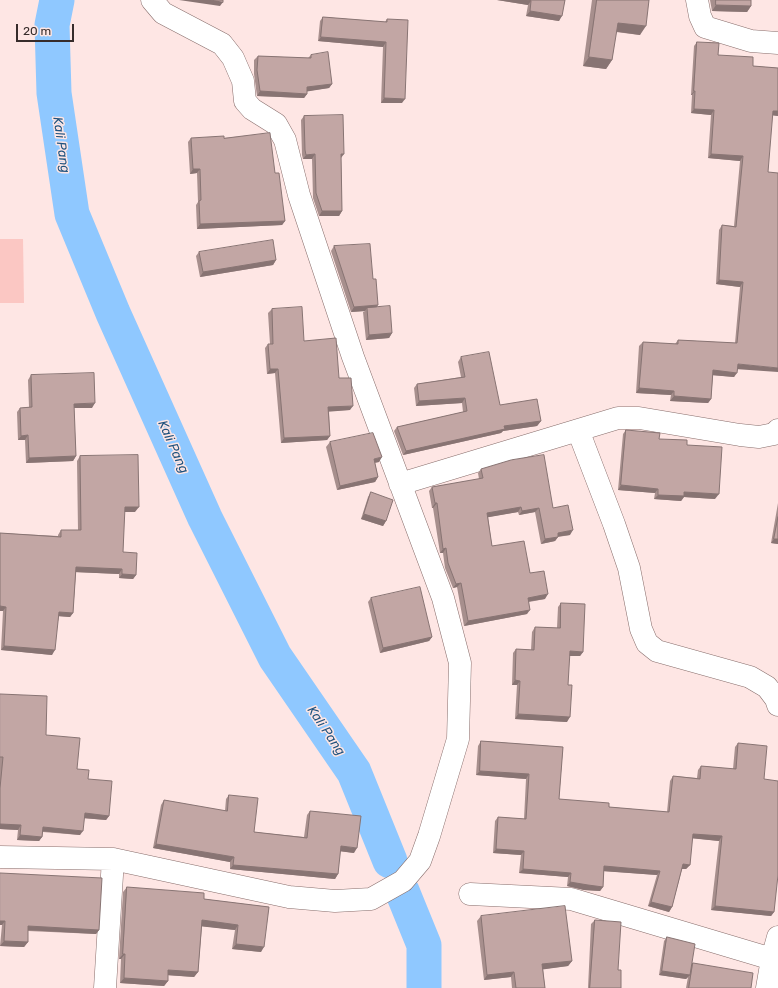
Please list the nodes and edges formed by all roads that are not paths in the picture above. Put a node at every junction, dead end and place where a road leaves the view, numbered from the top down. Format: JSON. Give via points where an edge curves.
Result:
{"nodes":[{"id":1,"x":152,"y":0,"type":"edge"},
{"id":2,"x":695,"y":3,"type":"edge"},
{"id":3,"x":778,"y":43,"type":"edge"},
{"id":4,"x":578,"y":430,"type":"junction"},
{"id":5,"x":778,"y":430,"type":"edge"},
{"id":6,"x":400,"y":484,"type":"junction"},
{"id":7,"x":778,"y":705,"type":"edge"},
{"id":8,"x":0,"y":857,"type":"edge"},
{"id":9,"x":113,"y":859,"type":"junction"},
{"id":10,"x":470,"y":894,"type":"dead end"},
{"id":11,"x":778,"y":937,"type":"edge"},
{"id":12,"x":772,"y":959,"type":"junction"},
{"id":13,"x":105,"y":988,"type":"edge"},
{"id":14,"x":767,"y":988,"type":"edge"}],
"edges":[{"from":1,"to":6,"type":"street","via":[[163,13],[222,44],[233,58],[243,81],[244,101],[276,124],[286,140],[299,195],[353,357]]},
{"from":2,"to":3,"type":"street","via":[[705,27],[751,41]]},
{"from":4,"to":5,"type":"street","via":[[618,418],[639,418],[759,437],[774,434]]},
{"from":4,"to":6,"type":"street"},
{"from":4,"to":7,"type":"street","via":[[627,561],[641,629],[647,643],[657,652],[750,677],[767,687]]},
{"from":6,"to":9,"type":"street","via":[[443,598],[460,663],[458,739],[420,861],[403,881],[371,899],[335,901],[290,897]]},
{"from":8,"to":9,"type":"street"},
{"from":9,"to":13,"type":"street"},
{"from":10,"to":12,"type":"street","via":[[571,899]]},
{"from":11,"to":12,"type":"street"},
{"from":12,"to":14,"type":"street"}]}
